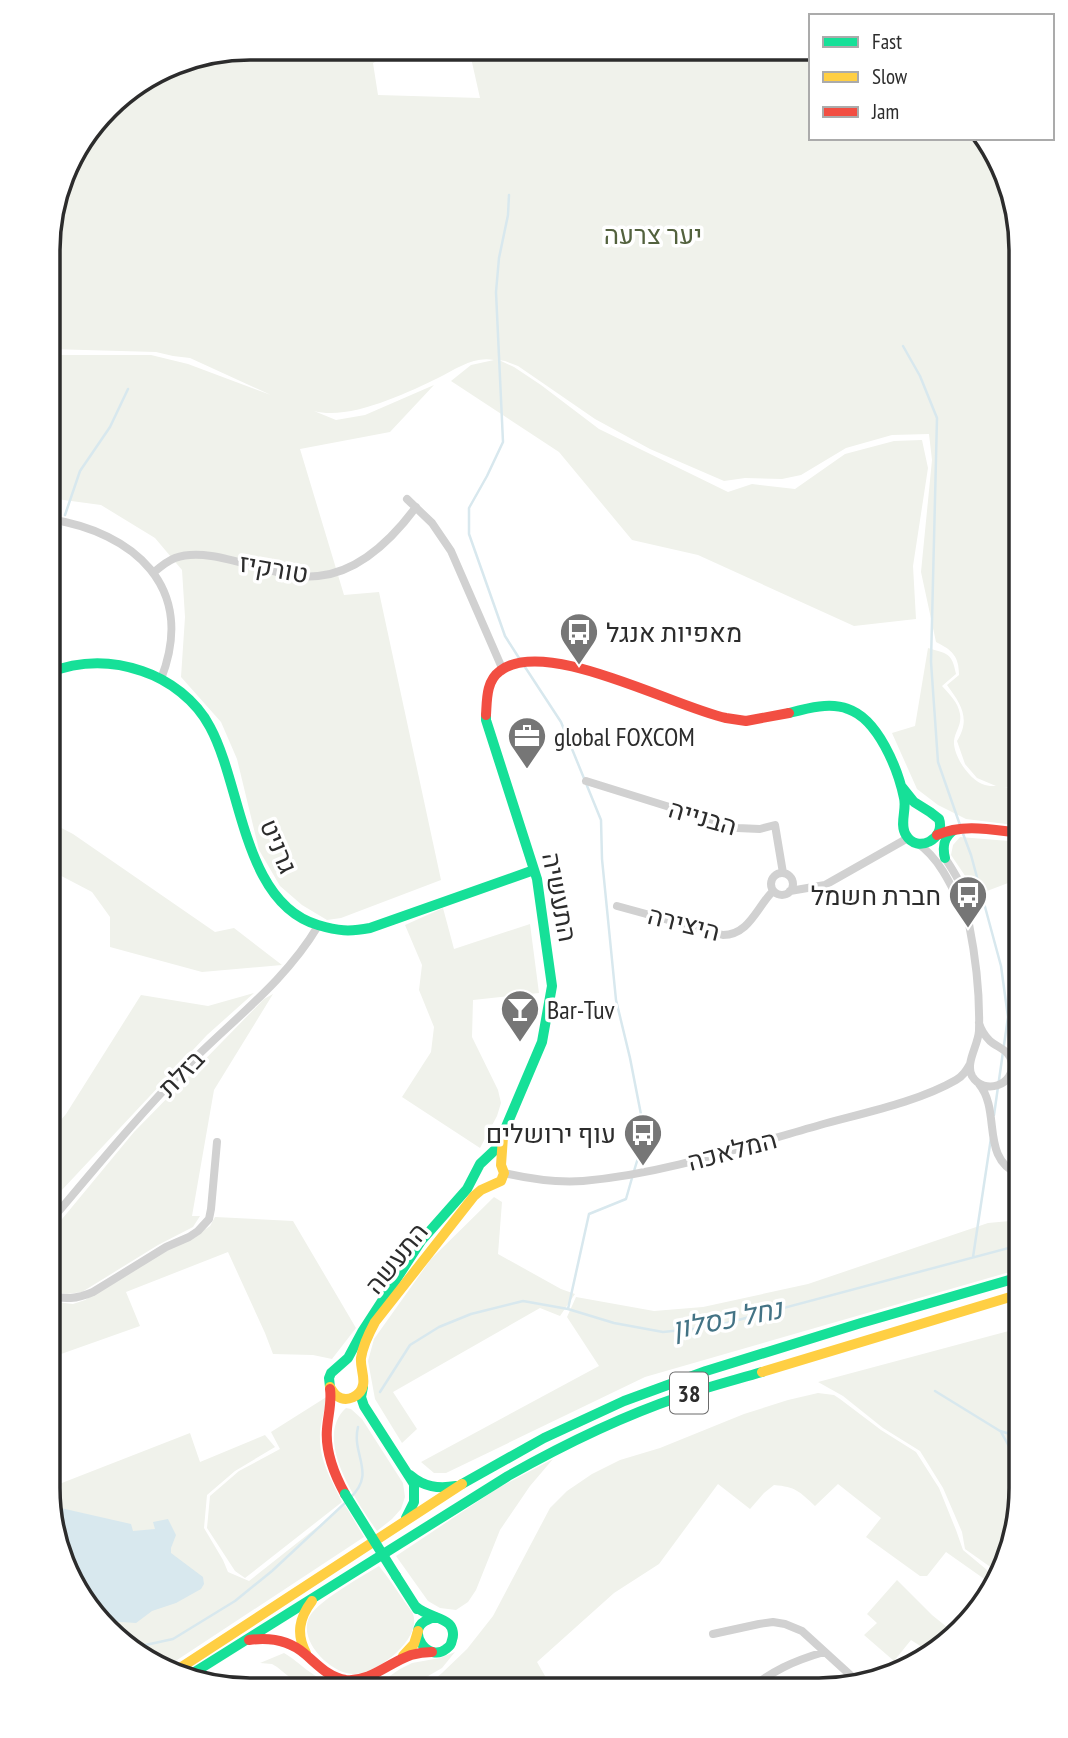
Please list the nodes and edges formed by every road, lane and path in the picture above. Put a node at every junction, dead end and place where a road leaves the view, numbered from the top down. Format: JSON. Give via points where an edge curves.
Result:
{"nodes":[{"id":1,"x":407,"y":499,"type":"dead end"},
{"id":2,"x":416,"y":507,"type":"junction"},
{"id":3,"x":59,"y":521,"type":"edge"},
{"id":4,"x":153,"y":573,"type":"junction"},
{"id":5,"x":502,"y":668,"type":"junction"},
{"id":6,"x":59,"y":669,"type":"edge"},
{"id":7,"x":162,"y":679,"type":"junction"},
{"id":8,"x":586,"y":781,"type":"dead end"},
{"id":9,"x":902,"y":787,"type":"junction"},
{"id":10,"x":925,"y":808,"type":"junction"},
{"id":11,"x":937,"y":816,"type":"junction"},
{"id":12,"x":905,"y":820,"type":"junction"},
{"id":13,"x":970,"y":828,"type":"junction"},
{"id":14,"x":957,"y":829,"type":"junction"},
{"id":15,"x":1009,"y":832,"type":"edge"},
{"id":16,"x":937,"y":836,"type":"junction"},
{"id":17,"x":913,"y":841,"type":"junction"},
{"id":18,"x":945,"y":858,"type":"junction"},
{"id":19,"x":534,"y":870,"type":"junction"},
{"id":20,"x":783,"y":873,"type":"junction"},
{"id":21,"x":773,"y":891,"type":"junction"},
{"id":22,"x":790,"y":891,"type":"junction"},
{"id":23,"x":617,"y":906,"type":"dead end"},
{"id":24,"x":968,"y":920,"type":"junction"},
{"id":25,"x":318,"y":926,"type":"junction"},
{"id":26,"x":979,"y":1023,"type":"junction"},
{"id":27,"x":998,"y":1046,"type":"junction"},
{"id":28,"x":974,"y":1053,"type":"junction"},
{"id":29,"x":1008,"y":1055,"type":"edge"},
{"id":30,"x":970,"y":1064,"type":"junction"},
{"id":31,"x":1008,"y":1078,"type":"edge"},
{"id":32,"x":953,"y":1082,"type":"junction"},
{"id":33,"x":978,"y":1083,"type":"junction"},
{"id":34,"x":1002,"y":1084,"type":"junction"},
{"id":35,"x":989,"y":1108,"type":"junction"},
{"id":36,"x":503,"y":1137,"type":"junction"},
{"id":37,"x":217,"y":1142,"type":"dead end"},
{"id":38,"x":486,"y":1160,"type":"junction"},
{"id":39,"x":1008,"y":1168,"type":"edge"},
{"id":40,"x":503,"y":1169,"type":"junction"},
{"id":41,"x":477,"y":1171,"type":"junction"},
{"id":42,"x":490,"y":1186,"type":"junction"},
{"id":43,"x":59,"y":1211,"type":"edge"},
{"id":44,"x":1008,"y":1280,"type":"edge"},
{"id":45,"x":59,"y":1297,"type":"edge"},
{"id":46,"x":1008,"y":1300,"type":"edge"},
{"id":47,"x":339,"y":1366,"type":"junction"},
{"id":48,"x":361,"y":1372,"type":"junction"},
{"id":49,"x":363,"y":1387,"type":"junction"},
{"id":50,"x":330,"y":1389,"type":"junction"},
{"id":51,"x":347,"y":1399,"type":"junction"},
{"id":52,"x":368,"y":1413,"type":"junction"},
{"id":53,"x":329,"y":1418,"type":"junction"},
{"id":54,"x":406,"y":1470,"type":"junction"},
{"id":55,"x":464,"y":1483,"type":"junction"},
{"id":56,"x":403,"y":1523,"type":"junction"},
{"id":57,"x":322,"y":1592,"type":"junction"},
{"id":58,"x":415,"y":1606,"type":"junction"},
{"id":59,"x":436,"y":1617,"type":"junction"},
{"id":60,"x":419,"y":1630,"type":"junction"},
{"id":61,"x":713,"y":1634,"type":"dead end"},
{"id":62,"x":244,"y":1641,"type":"junction"},
{"id":63,"x":432,"y":1652,"type":"junction"},
{"id":64,"x":824,"y":1652,"type":"junction"},
{"id":65,"x":306,"y":1654,"type":"junction"},
{"id":66,"x":397,"y":1661,"type":"junction"},
{"id":67,"x":183,"y":1666,"type":"edge"},
{"id":68,"x":197,"y":1671,"type":"edge"},
{"id":69,"x":851,"y":1676,"type":"edge"},
{"id":70,"x":338,"y":1678,"type":"edge"},
{"id":71,"x":366,"y":1678,"type":"edge"},
{"id":72,"x":765,"y":1678,"type":"edge"}],
"edges":[{"from":1,"to":2,"type":"street"},
{"from":2,"to":4,"type":"street","name":"טורקיז","via":[[371,554],[332,573],[287,574],[201,555],[175,558]]},
{"from":2,"to":5,"type":"street","via":[[438,529],[455,558]]},
{"from":3,"to":4,"type":"street","via":[[117,541]]},
{"from":4,"to":7,"type":"street","via":[[168,604],[172,628]]},
{"from":5,"to":9,"type":"main road","via":[[530,660],[564,664],[733,720],[840,705],[864,717],[877,732]]},
{"from":5,"to":19,"type":"main road","name":"התעשיה","via":[[488,687],[486,720]]},
{"from":6,"to":7,"type":"main road","name":"גרניט","via":[[96,663],[128,666]]},
{"from":7,"to":25,"type":"main road","name":"גרניט","via":[[191,702],[211,727],[262,875],[295,914]]},
{"from":8,"to":20,"type":"street","name":"הבנייה","via":[[737,828],[775,825]]},
{"from":9,"to":10,"type":"main road","via":[[913,802]]},
{"from":9,"to":12,"type":"main road"},
{"from":10,"to":11,"type":"main road"},
{"from":10,"to":12,"type":"main road","via":[[914,810]]},
{"from":11,"to":13,"type":"main road"},
{"from":11,"to":16,"type":"main road"},
{"from":12,"to":17,"type":"main road","via":[[904,828]]},
{"from":13,"to":14,"type":"main road"},
{"from":13,"to":15,"type":"main road"},
{"from":14,"to":16,"type":"main road"},
{"from":14,"to":18,"type":"main road","via":[[945,840]]},
{"from":16,"to":17,"type":"main road","via":[[927,844]]},
{"from":16,"to":18,"type":"street"},
{"from":17,"to":22,"type":"street","via":[[825,886]]},
{"from":17,"to":24,"type":"street","via":[[943,873]]},
{"from":18,"to":24,"type":"street","via":[[962,888]]},
{"from":19,"to":25,"type":"main road","name":"גרניט","via":[[358,930]]},
{"from":19,"to":36,"type":"main road","name":"התעשיה","via":[[552,986],[542,1042]]},
{"from":20,"to":21,"type":"street","via":[[771,880]]},
{"from":20,"to":22,"type":"street","via":[[792,881]]},
{"from":21,"to":22,"type":"street","via":[[782,895]]},
{"from":21,"to":23,"type":"street","name":"היצירה","via":[[747,926],[730,935]]},
{"from":24,"to":26,"type":"street"},
{"from":25,"to":43,"type":"street","name":"בזלת","via":[[281,977],[169,1085]]},
{"from":26,"to":27,"type":"street"},
{"from":26,"to":28,"type":"street"},
{"from":27,"to":28,"type":"street","via":[[985,1045]]},
{"from":27,"to":29,"type":"street"},
{"from":28,"to":30,"type":"street"},
{"from":30,"to":32,"type":"street","name":"המלאכה"},
{"from":30,"to":33,"type":"street"},
{"from":31,"to":34,"type":"street"},
{"from":32,"to":33,"type":"street","name":"המלאכה"},
{"from":32,"to":40,"type":"street","name":"המלאכה","via":[[894,1105],[667,1168],[581,1181],[541,1180]]},
{"from":33,"to":34,"type":"street"},
{"from":33,"to":35,"type":"street"},
{"from":34,"to":35,"type":"street"},
{"from":35,"to":39,"type":"street","via":[[998,1156]]},
{"from":36,"to":38,"type":"main road","name":"התעשיה"},
{"from":36,"to":40,"type":"main road","name":"התעשיה"},
{"from":37,"to":45,"type":"street","via":[[209,1219],[198,1231],[93,1292]]},
{"from":38,"to":40,"type":"main road","via":[[494,1160]]},
{"from":38,"to":41,"type":"main road"},
{"from":40,"to":42,"type":"main road","via":[[501,1181]]},
{"from":41,"to":42,"type":"main road","via":[[479,1180]]},
{"from":41,"to":47,"type":"main road","via":[[421,1241]]},
{"from":42,"to":48,"type":"main road","name":"התעשה","via":[[474,1196],[380,1314],[365,1343]]},
{"from":44,"to":55,"type":"main road","number":"38","via":[[706,1371],[624,1401],[544,1438]]},
{"from":46,"to":57,"type":"main road","number":"38","via":[[691,1393],[612,1423],[508,1476]]},
{"from":47,"to":48,"type":"main road","via":[[350,1364]]},
{"from":47,"to":50,"type":"main road","via":[[330,1375]]},
{"from":48,"to":49,"type":"main road"},
{"from":49,"to":51,"type":"main road"},
{"from":49,"to":52,"type":"main road","via":[[362,1401]]},
{"from":50,"to":51,"type":"main road"},
{"from":50,"to":53,"type":"main road"},
{"from":51,"to":52,"type":"main road"},
{"from":51,"to":53,"type":"main road","via":[[337,1404]]},
{"from":52,"to":54,"type":"main road"},
{"from":53,"to":58,"type":"main road","bridge":true,"via":[[327,1442],[334,1472]]},
{"from":54,"to":55,"type":"main road","via":[[432,1487]]},
{"from":54,"to":56,"type":"main road","via":[[415,1499]]},
{"from":55,"to":56,"type":"main road","number":"38"},
{"from":56,"to":67,"type":"main road","number":"38"},
{"from":57,"to":62,"type":"main road","number":"38"},
{"from":57,"to":65,"type":"main road","via":[[300,1622],[300,1641]]},
{"from":58,"to":59,"type":"main road"},
{"from":58,"to":60,"type":"main road"},
{"from":59,"to":60,"type":"main road","via":[[426,1620]]},
{"from":59,"to":63,"type":"main road","via":[[449,1623],[453,1636],[445,1650]]},
{"from":60,"to":63,"type":"main road","via":[[418,1640]]},
{"from":60,"to":66,"type":"main road","via":[[411,1649]]},
{"from":61,"to":64,"type":"street","via":[[773,1622],[802,1631]]},
{"from":62,"to":65,"type":"main road","via":[[278,1640]]},
{"from":62,"to":68,"type":"main road","number":"38"},
{"from":63,"to":66,"type":"main road"},
{"from":64,"to":69,"type":"street"},
{"from":64,"to":72,"type":"street","via":[[781,1667]]},
{"from":65,"to":70,"type":"main road"},
{"from":66,"to":71,"type":"main road"}]}
